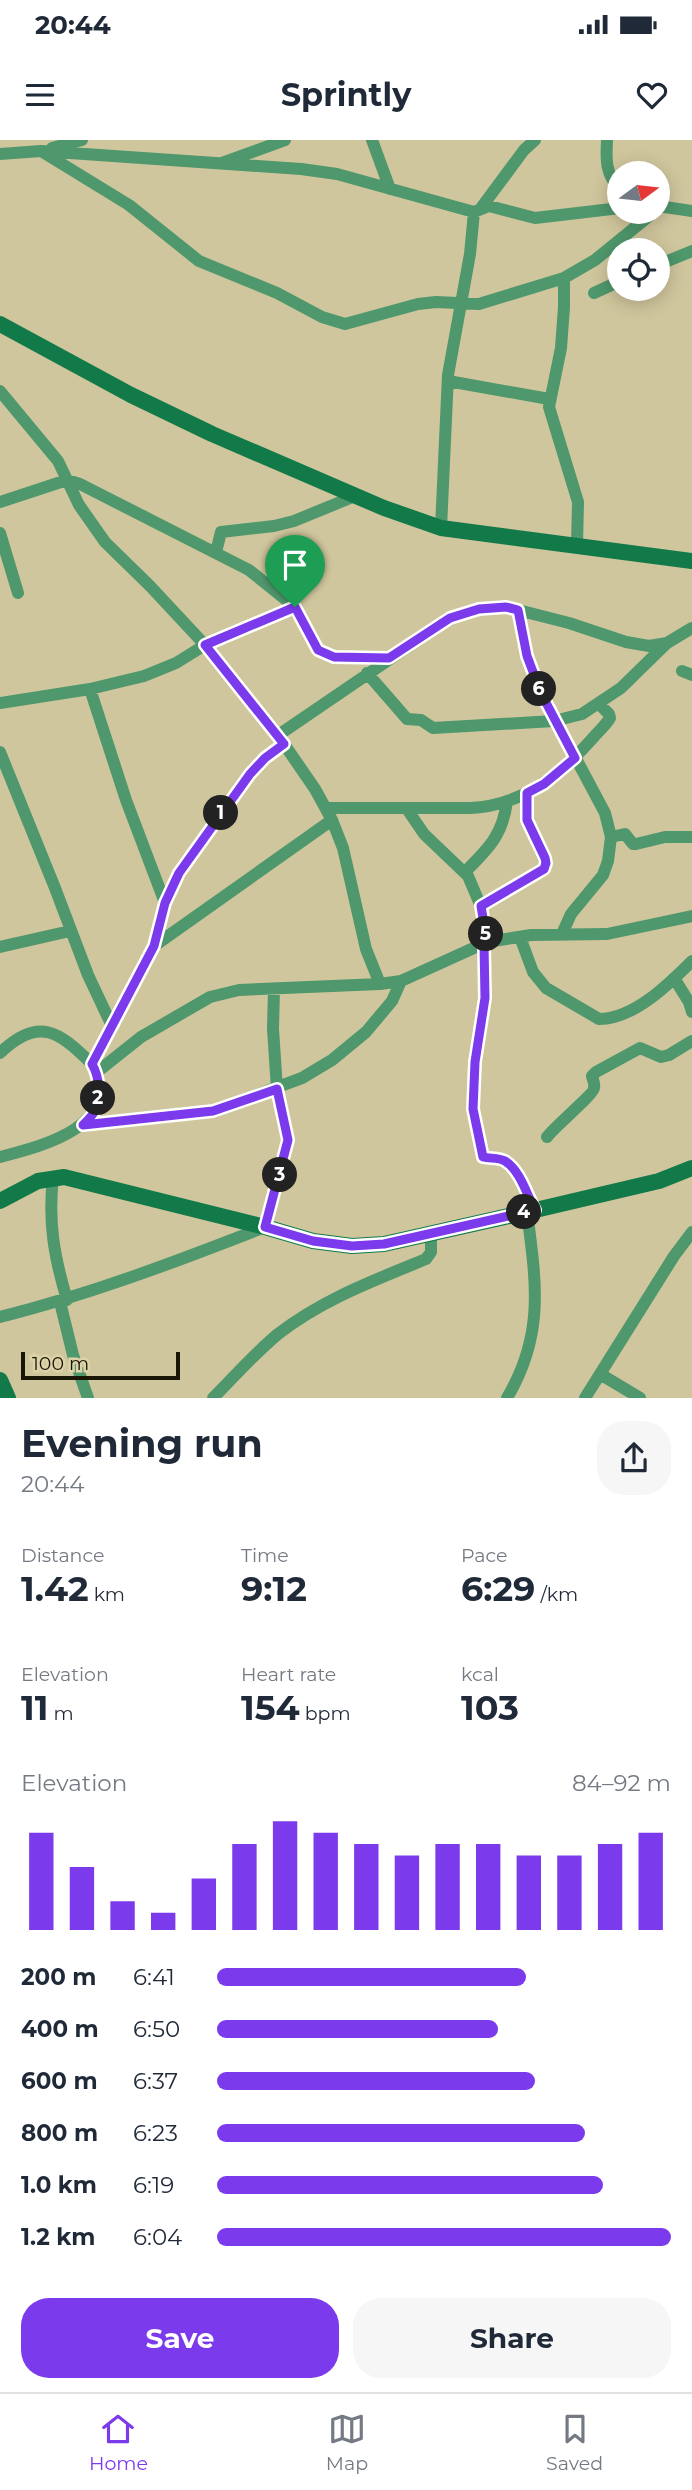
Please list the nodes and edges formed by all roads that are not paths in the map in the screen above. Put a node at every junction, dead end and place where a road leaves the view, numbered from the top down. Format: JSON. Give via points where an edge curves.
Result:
{"nodes":[{"id":1,"x":82,"y":140,"type":"edge"},
{"id":2,"x":285,"y":140,"type":"edge"},
{"id":3,"x":372,"y":140,"type":"edge"},
{"id":4,"x":535,"y":140,"type":"edge"},
{"id":5,"x":607,"y":140,"type":"edge"},
{"id":6,"x":41,"y":150,"type":"junction"},
{"id":7,"x":0,"y":154,"type":"edge"},
{"id":8,"x":607,"y":161,"type":"edge"},
{"id":9,"x":219,"y":164,"type":"junction"},
{"id":10,"x":390,"y":189,"type":"junction"},
{"id":11,"x":670,"y":209,"type":"edge"},
{"id":12,"x":478,"y":210,"type":"junction"},
{"id":13,"x":607,"y":210,"type":"edge"},
{"id":14,"x":692,"y":211,"type":"edge"},
{"id":15,"x":640,"y":224,"type":"edge"},
{"id":16,"x":692,"y":251,"type":"edge"},
{"id":17,"x":670,"y":260,"type":"edge"},
{"id":18,"x":564,"y":278,"type":"junction"},
{"id":19,"x":607,"y":287,"type":"edge"},
{"id":20,"x":594,"y":293,"type":"dead end"},
{"id":21,"x":461,"y":305,"type":"junction"},
{"id":22,"x":0,"y":324,"type":"edge"},
{"id":23,"x":448,"y":381,"type":"junction"},
{"id":24,"x":1,"y":395,"type":"edge"},
{"id":25,"x":549,"y":399,"type":"junction"},
{"id":26,"x":67,"y":480,"type":"junction"},
{"id":27,"x":355,"y":496,"type":"junction"},
{"id":28,"x":0,"y":502,"type":"edge"},
{"id":29,"x":441,"y":528,"type":"junction"},
{"id":30,"x":0,"y":533,"type":"edge"},
{"id":31,"x":577,"y":547,"type":"junction"},
{"id":32,"x":216,"y":552,"type":"junction"},
{"id":33,"x":692,"y":561,"type":"edge"},
{"id":34,"x":18,"y":593,"type":"dead end"},
{"id":35,"x":295,"y":607,"type":"junction"},
{"id":36,"x":518,"y":610,"type":"junction"},
{"id":37,"x":692,"y":628,"type":"edge"},
{"id":38,"x":667,"y":643,"type":"junction"},
{"id":39,"x":205,"y":645,"type":"junction"},
{"id":40,"x":389,"y":658,"type":"junction"},
{"id":41,"x":367,"y":673,"type":"junction"},
{"id":42,"x":90,"y":689,"type":"junction"},
{"id":43,"x":0,"y":703,"type":"edge"},
{"id":44,"x":599,"y":704,"type":"junction"},
{"id":45,"x":554,"y":721,"type":"junction"},
{"id":46,"x":280,"y":740,"type":"junction"},
{"id":47,"x":0,"y":752,"type":"edge"},
{"id":48,"x":575,"y":758,"type":"junction"},
{"id":49,"x":527,"y":793,"type":"junction"},
{"id":50,"x":507,"y":801,"type":"junction"},
{"id":51,"x":407,"y":809,"type":"junction"},
{"id":52,"x":329,"y":814,"type":"junction"},
{"id":53,"x":692,"y":836,"type":"edge"},
{"id":54,"x":611,"y":837,"type":"junction"},
{"id":55,"x":465,"y":872,"type":"junction"},
{"id":56,"x":165,"y":903,"type":"junction"},
{"id":57,"x":481,"y":906,"type":"junction"},
{"id":58,"x":692,"y":916,"type":"edge"},
{"id":59,"x":71,"y":932,"type":"junction"},
{"id":60,"x":562,"y":934,"type":"junction"},
{"id":61,"x":520,"y":937,"type":"junction"},
{"id":62,"x":485,"y":943,"type":"junction"},
{"id":63,"x":154,"y":946,"type":"junction"},
{"id":64,"x":0,"y":947,"type":"edge"},
{"id":65,"x":692,"y":961,"type":"edge"},
{"id":66,"x":674,"y":978,"type":"junction"},
{"id":67,"x":401,"y":981,"type":"junction"},
{"id":68,"x":380,"y":984,"type":"junction"},
{"id":69,"x":274,"y":989,"type":"junction"},
{"id":70,"x":692,"y":1012,"type":"edge"},
{"id":71,"x":112,"y":1026,"type":"junction"},
{"id":72,"x":692,"y":1041,"type":"edge"},
{"id":73,"x":0,"y":1053,"type":"edge"},
{"id":74,"x":94,"y":1068,"type":"junction"},
{"id":75,"x":277,"y":1089,"type":"junction"},
{"id":76,"x":83,"y":1125,"type":"junction"},
{"id":77,"x":547,"y":1138,"type":"dead end"},
{"id":78,"x":0,"y":1157,"type":"edge"},
{"id":79,"x":692,"y":1168,"type":"edge"},
{"id":80,"x":53,"y":1177,"type":"junction"},
{"id":81,"x":0,"y":1202,"type":"edge"},
{"id":82,"x":531,"y":1211,"type":"junction"},
{"id":83,"x":265,"y":1227,"type":"junction"},
{"id":84,"x":692,"y":1232,"type":"edge"},
{"id":85,"x":431,"y":1233,"type":"junction"},
{"id":86,"x":63,"y":1301,"type":"junction"},
{"id":87,"x":0,"y":1317,"type":"edge"},
{"id":88,"x":600,"y":1374,"type":"junction"},
{"id":89,"x":0,"y":1380,"type":"edge"},
{"id":90,"x":8,"y":1398,"type":"edge"},
{"id":91,"x":88,"y":1398,"type":"edge"},
{"id":92,"x":213,"y":1398,"type":"edge"},
{"id":93,"x":508,"y":1398,"type":"edge"},
{"id":94,"x":585,"y":1398,"type":"edge"},
{"id":95,"x":640,"y":1398,"type":"edge"}],
"edges":[{"from":1,"to":6,"type":"street"},
{"from":2,"to":9,"type":"street"},
{"from":3,"to":10,"type":"street"},
{"from":4,"to":12,"type":"street"},
{"from":5,"to":8,"type":"street"},
{"from":6,"to":7,"type":"street"},
{"from":6,"to":9,"type":"street"},
{"from":6,"to":21,"type":"street","via":[[129,205],[199,261],[322,317],[345,324],[418,304]]},
{"from":9,"to":10,"type":"street","via":[[337,174]]},
{"from":10,"to":12,"type":"street"},
{"from":11,"to":14,"type":"street"},
{"from":12,"to":13,"type":"street","via":[[489,206],[535,218]]},
{"from":12,"to":21,"type":"street"},
{"from":15,"to":18,"type":"street"},
{"from":16,"to":17,"type":"street"},
{"from":18,"to":21,"type":"street","via":[[480,304]]},
{"from":18,"to":25,"type":"street","via":[[561,348]]},
{"from":19,"to":20,"type":"street"},
{"from":21,"to":23,"type":"street"},
{"from":22,"to":27,"type":"street","via":[[131,395]]},
{"from":23,"to":25,"type":"street"},
{"from":23,"to":29,"type":"street"},
{"from":24,"to":26,"type":"street","via":[[58,461]]},
{"from":25,"to":31,"type":"street","via":[[550,416],[578,502]]},
{"from":26,"to":28,"type":"street"},
{"from":26,"to":32,"type":"street"},
{"from":26,"to":39,"type":"street","via":[[105,542]]},
{"from":27,"to":29,"type":"street"},
{"from":27,"to":32,"type":"street","via":[[294,521],[221,533]]},
{"from":29,"to":31,"type":"street"},
{"from":30,"to":34,"type":"street"},
{"from":31,"to":33,"type":"street"},
{"from":32,"to":35,"type":"street","via":[[249,570]]},
{"from":35,"to":39,"type":"street"},
{"from":35,"to":40,"type":"street","via":[[318,650],[334,657]]},
{"from":36,"to":38,"type":"street","via":[[626,642]]},
{"from":36,"to":40,"type":"street","via":[[479,609],[450,618]]},
{"from":36,"to":45,"type":"street","via":[[527,656]]},
{"from":37,"to":38,"type":"street"},
{"from":38,"to":44,"type":"street"},
{"from":39,"to":42,"type":"street","via":[[144,676]]},
{"from":39,"to":46,"type":"street"},
{"from":40,"to":41,"type":"street"},
{"from":41,"to":45,"type":"street","via":[[407,719],[421,720],[433,728]]},
{"from":41,"to":46,"type":"street"},
{"from":42,"to":43,"type":"street"},
{"from":42,"to":56,"type":"street"},
{"from":44,"to":45,"type":"street"},
{"from":44,"to":48,"type":"street","via":[[610,718]]},
{"from":45,"to":48,"type":"street"},
{"from":46,"to":52,"type":"street"},
{"from":46,"to":56,"type":"street","via":[[233,795],[179,873]]},
{"from":47,"to":59,"type":"street"},
{"from":48,"to":49,"type":"street"},
{"from":48,"to":54,"type":"street","via":[[605,813]]},
{"from":49,"to":50,"type":"street"},
{"from":49,"to":57,"type":"street","via":[[527,820],[546,863],[544,869]]},
{"from":50,"to":51,"type":"street","via":[[487,807]]},
{"from":50,"to":55,"type":"street","via":[[496,838]]},
{"from":51,"to":52,"type":"street"},
{"from":51,"to":55,"type":"street","via":[[424,834]]},
{"from":52,"to":63,"type":"street"},
{"from":52,"to":68,"type":"street","via":[[343,848],[366,949]]},
{"from":53,"to":54,"type":"street","via":[[636,844],[625,834]]},
{"from":54,"to":60,"type":"street","via":[[603,875],[570,914]]},
{"from":55,"to":57,"type":"street"},
{"from":56,"to":63,"type":"street"},
{"from":57,"to":62,"type":"street"},
{"from":58,"to":60,"type":"street","via":[[607,933]]},
{"from":59,"to":64,"type":"street"},
{"from":59,"to":71,"type":"street"},
{"from":60,"to":61,"type":"street"},
{"from":61,"to":62,"type":"street"},
{"from":61,"to":66,"type":"street","via":[[533,972],[546,988],[599,1019],[635,1007]]},
{"from":62,"to":67,"type":"street"},
{"from":62,"to":82,"type":"street","via":[[485,998],[473,1109],[483,1157],[510,1164]]},
{"from":63,"to":71,"type":"street"},
{"from":65,"to":66,"type":"street"},
{"from":66,"to":70,"type":"street"},
{"from":67,"to":68,"type":"street"},
{"from":67,"to":75,"type":"street","via":[[380,1017],[350,1046]]},
{"from":68,"to":69,"type":"street"},
{"from":69,"to":74,"type":"street","via":[[210,997]]},
{"from":69,"to":75,"type":"street"},
{"from":71,"to":74,"type":"street"},
{"from":72,"to":77,"type":"street","via":[[662,1057],[640,1048],[596,1072],[592,1094]]},
{"from":73,"to":74,"type":"street","via":[[29,1031],[46,1030],[76,1048]]},
{"from":74,"to":76,"type":"street","via":[[99,1091],[96,1110]]},
{"from":75,"to":76,"type":"street","via":[[213,1111]]},
{"from":75,"to":83,"type":"street","via":[[288,1140]]},
{"from":76,"to":78,"type":"street"},
{"from":79,"to":82,"type":"street","via":[[659,1181]]},
{"from":80,"to":81,"type":"street"},
{"from":80,"to":83,"type":"street"},
{"from":80,"to":86,"type":"street","via":[[49,1208]]},
{"from":82,"to":85,"type":"street"},
{"from":82,"to":93,"type":"street","via":[[536,1276],[533,1338]]},
{"from":83,"to":85,"type":"street","via":[[352,1246]]},
{"from":83,"to":86,"type":"street"},
{"from":84,"to":88,"type":"street"},
{"from":85,"to":92,"type":"street","via":[[431,1252],[426,1259],[316,1308],[277,1335]]},
{"from":86,"to":87,"type":"street"},
{"from":86,"to":91,"type":"street","via":[[73,1355]]},
{"from":88,"to":94,"type":"street"},
{"from":88,"to":95,"type":"street"},
{"from":89,"to":90,"type":"street"}]}
